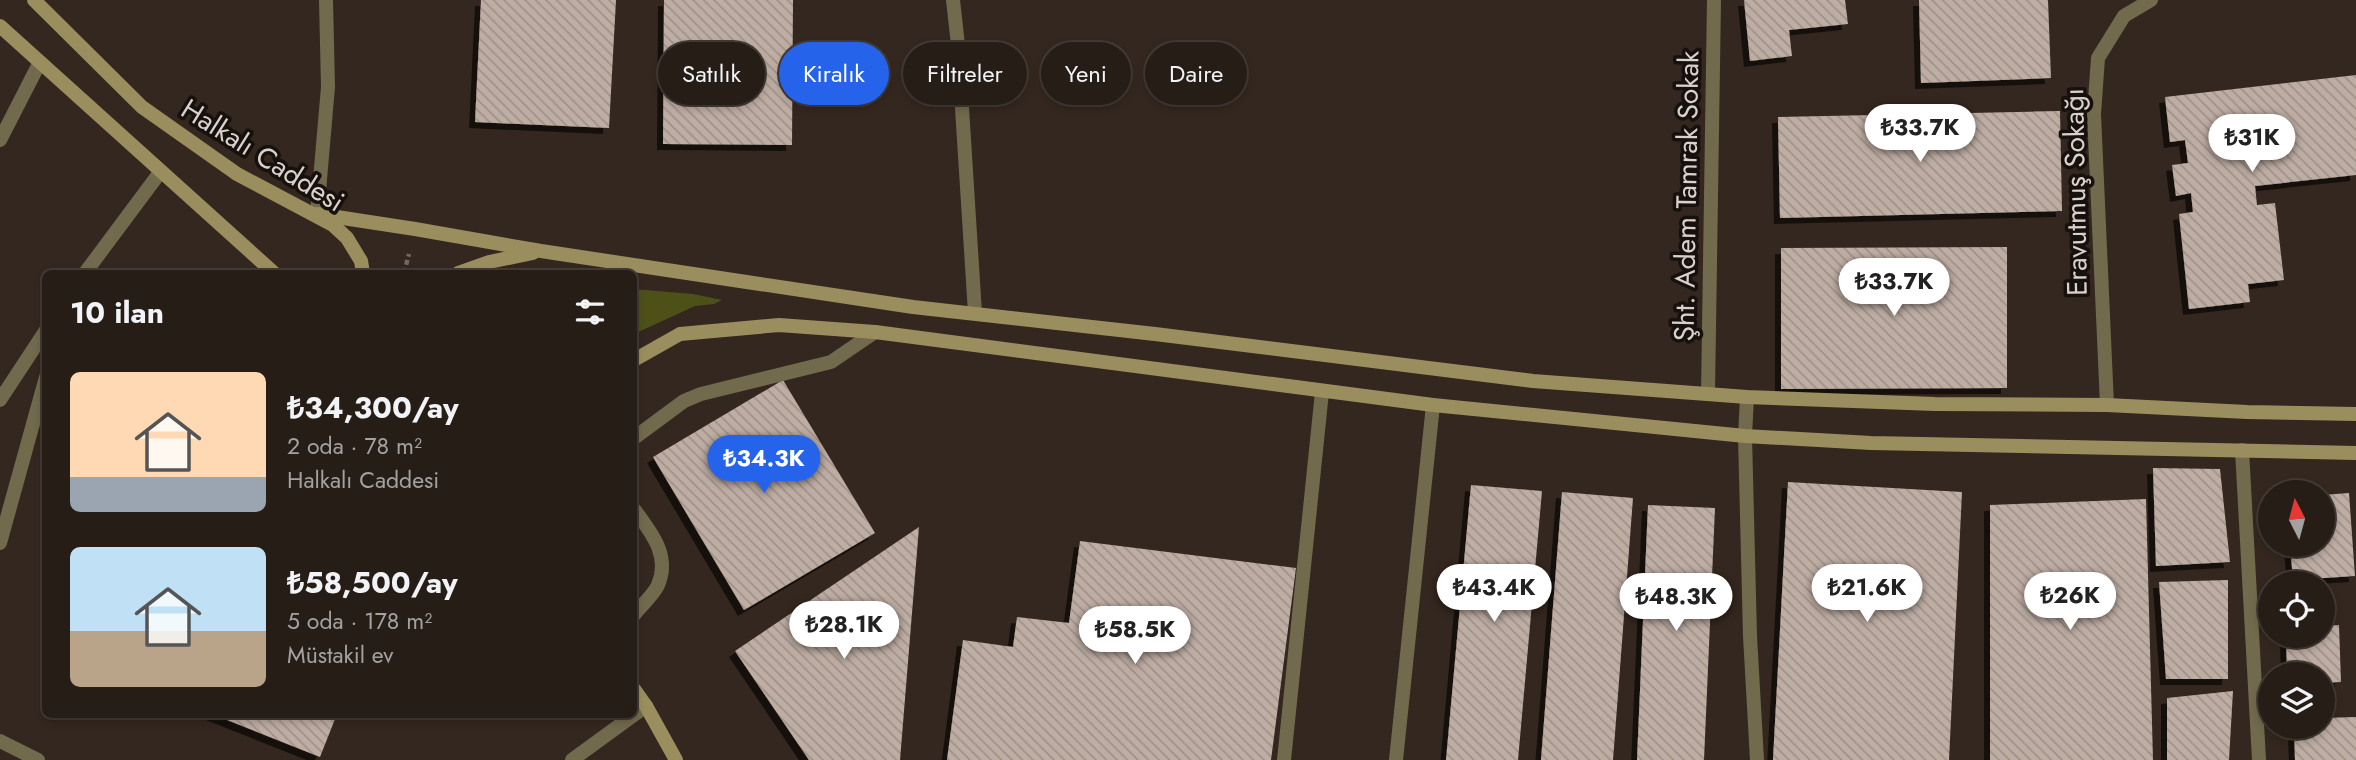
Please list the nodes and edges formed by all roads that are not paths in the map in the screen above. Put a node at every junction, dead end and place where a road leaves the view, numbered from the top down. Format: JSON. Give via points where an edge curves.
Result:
{"nodes":[{"id":1,"x":34,"y":0,"type":"edge"},
{"id":2,"x":326,"y":0,"type":"edge"},
{"id":3,"x":953,"y":0,"type":"edge"},
{"id":4,"x":1714,"y":0,"type":"edge"},
{"id":5,"x":2151,"y":0,"type":"edge"},
{"id":6,"x":0,"y":26,"type":"edge"},
{"id":7,"x":40,"y":62,"type":"junction"},
{"id":8,"x":0,"y":140,"type":"edge"},
{"id":9,"x":161,"y":171,"type":"junction"},
{"id":10,"x":317,"y":214,"type":"junction"},
{"id":11,"x":541,"y":251,"type":"junction"},
{"id":12,"x":87,"y":270,"type":"edge"},
{"id":13,"x":271,"y":270,"type":"edge"},
{"id":14,"x":362,"y":270,"type":"edge"},
{"id":15,"x":466,"y":270,"type":"edge"},
{"id":16,"x":975,"y":313,"type":"junction"},
{"id":17,"x":875,"y":332,"type":"junction"},
{"id":18,"x":42,"y":337,"type":"edge"},
{"id":19,"x":637,"y":358,"type":"edge"},
{"id":20,"x":42,"y":391,"type":"edge"},
{"id":21,"x":1322,"y":392,"type":"junction"},
{"id":22,"x":1708,"y":393,"type":"junction"},
{"id":23,"x":1747,"y":397,"type":"junction"},
{"id":24,"x":0,"y":400,"type":"edge"},
{"id":25,"x":1433,"y":405,"type":"junction"},
{"id":26,"x":2107,"y":405,"type":"junction"},
{"id":27,"x":2356,"y":414,"type":"edge"},
{"id":28,"x":637,"y":436,"type":"edge"},
{"id":29,"x":1745,"y":436,"type":"junction"},
{"id":30,"x":2242,"y":450,"type":"junction"},
{"id":31,"x":2356,"y":453,"type":"edge"},
{"id":32,"x":637,"y":513,"type":"edge"},
{"id":33,"x":0,"y":543,"type":"edge"},
{"id":34,"x":637,"y":612,"type":"edge"},
{"id":35,"x":637,"y":693,"type":"edge"},
{"id":36,"x":646,"y":706,"type":"junction"},
{"id":37,"x":637,"y":713,"type":"edge"},
{"id":38,"x":630,"y":718,"type":"edge"},
{"id":39,"x":0,"y":741,"type":"edge"},
{"id":40,"x":38,"y":760,"type":"edge"},
{"id":41,"x":572,"y":760,"type":"edge"},
{"id":42,"x":676,"y":760,"type":"edge"},
{"id":43,"x":1284,"y":760,"type":"edge"},
{"id":44,"x":1396,"y":760,"type":"edge"},
{"id":45,"x":1757,"y":760,"type":"edge"},
{"id":46,"x":2259,"y":760,"type":"edge"}],
"edges":[{"from":1,"to":10,"type":"main road","name":"Halkalı Caddesi","via":[[142,107],[237,174]]},
{"from":2,"to":10,"type":"street","via":[[328,87]]},
{"from":3,"to":16,"type":"street"},
{"from":4,"to":22,"type":"street","name":"Şht. Adem Tamrak Sokak"},
{"from":5,"to":26,"type":"street","name":"Eravutmuş Sokağı","via":[[2124,16],[2098,58],[2094,114]]},
{"from":6,"to":7,"type":"main road"},
{"from":7,"to":8,"type":"street"},
{"from":7,"to":9,"type":"main road"},
{"from":9,"to":12,"type":"street"},
{"from":9,"to":13,"type":"main road"},
{"from":10,"to":11,"type":"main road"},
{"from":10,"to":14,"type":"main road","name":"Halkalı Caddesi","via":[[347,238]]},
{"from":11,"to":15,"type":"main road"},
{"from":11,"to":16,"type":"main road"},
{"from":16,"to":22,"type":"main road","via":[[1534,381]]},
{"from":17,"to":19,"type":"main road","via":[[779,325],[680,334]]},
{"from":17,"to":21,"type":"main road"},
{"from":17,"to":28,"type":"street","via":[[831,362],[684,401]]},
{"from":18,"to":24,"type":"street"},
{"from":20,"to":33,"type":"street"},
{"from":21,"to":25,"type":"main road"},
{"from":21,"to":43,"type":"street"},
{"from":22,"to":23,"type":"main road"},
{"from":23,"to":26,"type":"main road"},
{"from":23,"to":29,"type":"street"},
{"from":25,"to":29,"type":"main road"},
{"from":25,"to":44,"type":"street"},
{"from":26,"to":27,"type":"main road"},
{"from":29,"to":30,"type":"main road"},
{"from":29,"to":45,"type":"street"},
{"from":30,"to":31,"type":"main road"},
{"from":30,"to":46,"type":"street"},
{"from":32,"to":34,"type":"street","via":[[661,553],[658,587]]},
{"from":35,"to":36,"type":"main road"},
{"from":36,"to":37,"type":"street"},
{"from":36,"to":42,"type":"main road"},
{"from":38,"to":41,"type":"street"},
{"from":39,"to":40,"type":"street"}]}
